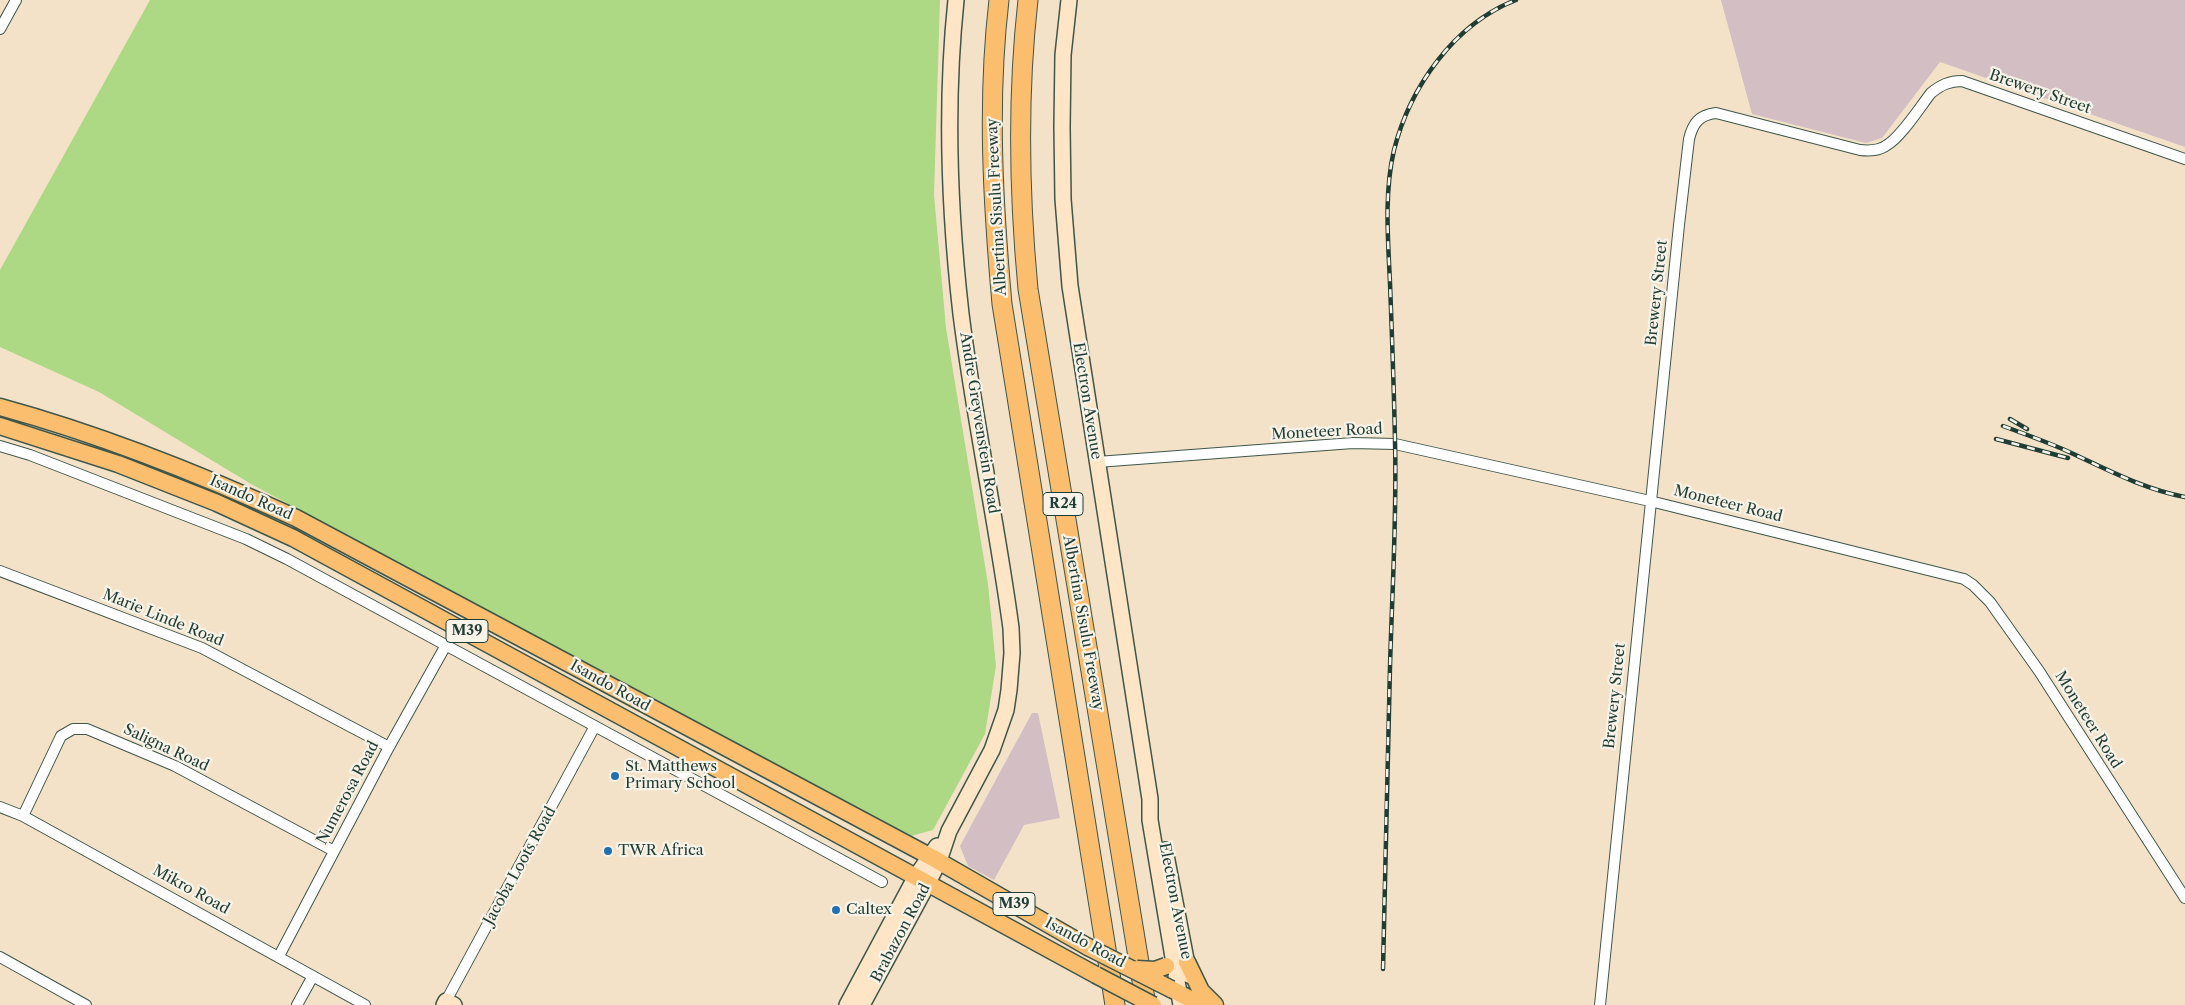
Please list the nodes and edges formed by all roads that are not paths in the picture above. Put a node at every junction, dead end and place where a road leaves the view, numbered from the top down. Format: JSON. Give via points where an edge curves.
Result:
{"nodes":[{"id":1,"x":16,"y":0,"type":"edge"},
{"id":2,"x":956,"y":0,"type":"edge"},
{"id":3,"x":999,"y":0,"type":"edge"},
{"id":4,"x":1028,"y":0,"type":"edge"},
{"id":5,"x":1069,"y":0,"type":"edge"},
{"id":6,"x":0,"y":29,"type":"edge"},
{"id":7,"x":2185,"y":160,"type":"edge"},
{"id":8,"x":0,"y":407,"type":"edge"},
{"id":9,"x":0,"y":426,"type":"edge"},
{"id":10,"x":0,"y":446,"type":"edge"},
{"id":11,"x":1097,"y":462,"type":"junction"},
{"id":12,"x":1650,"y":501,"type":"junction"},
{"id":13,"x":0,"y":571,"type":"edge"},
{"id":14,"x":446,"y":645,"type":"junction"},
{"id":15,"x":596,"y":726,"type":"junction"},
{"id":16,"x":389,"y":748,"type":"junction"},
{"id":17,"x":0,"y":807,"type":"edge"},
{"id":18,"x":23,"y":816,"type":"junction"},
{"id":19,"x":334,"y":851,"type":"junction"},
{"id":20,"x":933,"y":858,"type":"junction"},
{"id":21,"x":921,"y":881,"type":"junction"},
{"id":22,"x":882,"y":882,"type":"dead end"},
{"id":23,"x":2185,"y":898,"type":"edge"},
{"id":24,"x":279,"y":956,"type":"junction"},
{"id":25,"x":0,"y":957,"type":"edge"},
{"id":26,"x":1176,"y":963,"type":"junction"},
{"id":27,"x":1130,"y":968,"type":"junction"},
{"id":28,"x":313,"y":976,"type":"junction"},
{"id":29,"x":1187,"y":999,"type":"edge"},
{"id":30,"x":448,"y":1004,"type":"edge"},
{"id":31,"x":86,"y":1005,"type":"edge"},
{"id":32,"x":297,"y":1005,"type":"edge"},
{"id":33,"x":365,"y":1005,"type":"edge"},
{"id":34,"x":846,"y":1005,"type":"edge"},
{"id":35,"x":862,"y":1005,"type":"edge"},
{"id":36,"x":1115,"y":1005,"type":"edge"},
{"id":37,"x":1146,"y":1005,"type":"edge"},
{"id":38,"x":1154,"y":1005,"type":"edge"},
{"id":39,"x":1215,"y":1005,"type":"edge"},
{"id":40,"x":1600,"y":1005,"type":"edge"}],
"edges":[{"from":1,"to":6,"type":"street"},
{"from":2,"to":20,"type":"main road","name":"Andre Greyvenstein Road","via":[[949,133],[953,240],[1007,596],[1012,653],[1009,690],[999,731],[981,772]]},
{"from":3,"to":36,"type":"highway","name":"Albertina Sisulu Freeway","number":"R24","via":[[992,132],[994,218],[1002,304]]},
{"from":4,"to":37,"type":"highway","name":"Albertina Sisulu Freeway","number":"R24","via":[[1020,130],[1028,289]]},
{"from":5,"to":11,"type":"main road","name":"Electron Avenue","via":[[1063,55],[1063,199],[1070,286]]},
{"from":7,"to":12,"type":"street","name":"Brewery Street","via":[[1962,81],[1937,88],[1894,140],[1881,149],[1870,151],[1716,113],[1702,116],[1693,125],[1689,139]]},
{"from":8,"to":20,"type":"main road","name":"Isando Road","number":"M39","via":[[83,432],[159,460],[241,492],[296,518]]},
{"from":9,"to":21,"type":"main road","name":"Isando Road","number":"M39","via":[[127,468],[217,503],[293,538]]},
{"from":10,"to":14,"type":"street","via":[[246,539]]},
{"from":11,"to":12,"type":"street","name":"Moneteer Road","via":[[1354,443],[1395,444]]},
{"from":11,"to":26,"type":"main road","name":"Electron Avenue","via":[[1150,798],[1159,818]]},
{"from":12,"to":23,"type":"street","name":"Moneteer Road","via":[[1952,574],[1973,585],[1990,602],[2039,671]]},
{"from":12,"to":40,"type":"street","name":"Brewery Street"},
{"from":13,"to":16,"type":"street","name":"Marie Linde Road","via":[[202,648]]},
{"from":14,"to":15,"type":"street"},
{"from":14,"to":16,"type":"street","name":"Numerosa Road"},
{"from":15,"to":22,"type":"street"},
{"from":15,"to":30,"type":"street","name":"Jacoba Loots Road"},
{"from":16,"to":19,"type":"street","name":"Numerosa Road"},
{"from":17,"to":18,"type":"street","name":"Mikro Road"},
{"from":18,"to":19,"type":"street","name":"Saligna Road","via":[[61,736],[73,729],[87,729],[175,766]]},
{"from":18,"to":24,"type":"street","name":"Mikro Road"},
{"from":19,"to":24,"type":"street","name":"Numerosa Road"},
{"from":20,"to":21,"type":"main road","name":"Brabazon Road"},
{"from":20,"to":27,"type":"main road","name":"Isando Road","number":"M39","bridge":true},
{"from":21,"to":34,"type":"main road","name":"Brabazon Road"},
{"from":21,"to":35,"type":"main road","name":"Brabazon Road"},
{"from":21,"to":38,"type":"main road","name":"Isando Road","number":"M39","bridge":true},
{"from":24,"to":28,"type":"street","name":"Mikro Road"},
{"from":25,"to":31,"type":"street"},
{"from":26,"to":27,"type":"main road","bridge":true,"via":[[1155,970]]},
{"from":26,"to":29,"type":"main road","name":"Electron Avenue"},
{"from":26,"to":39,"type":"main road"},
{"from":27,"to":29,"type":"main road","name":"Isando Road","number":"M39","bridge":true},
{"from":28,"to":32,"type":"street"},
{"from":28,"to":33,"type":"street","name":"Mikro Road"}]}
